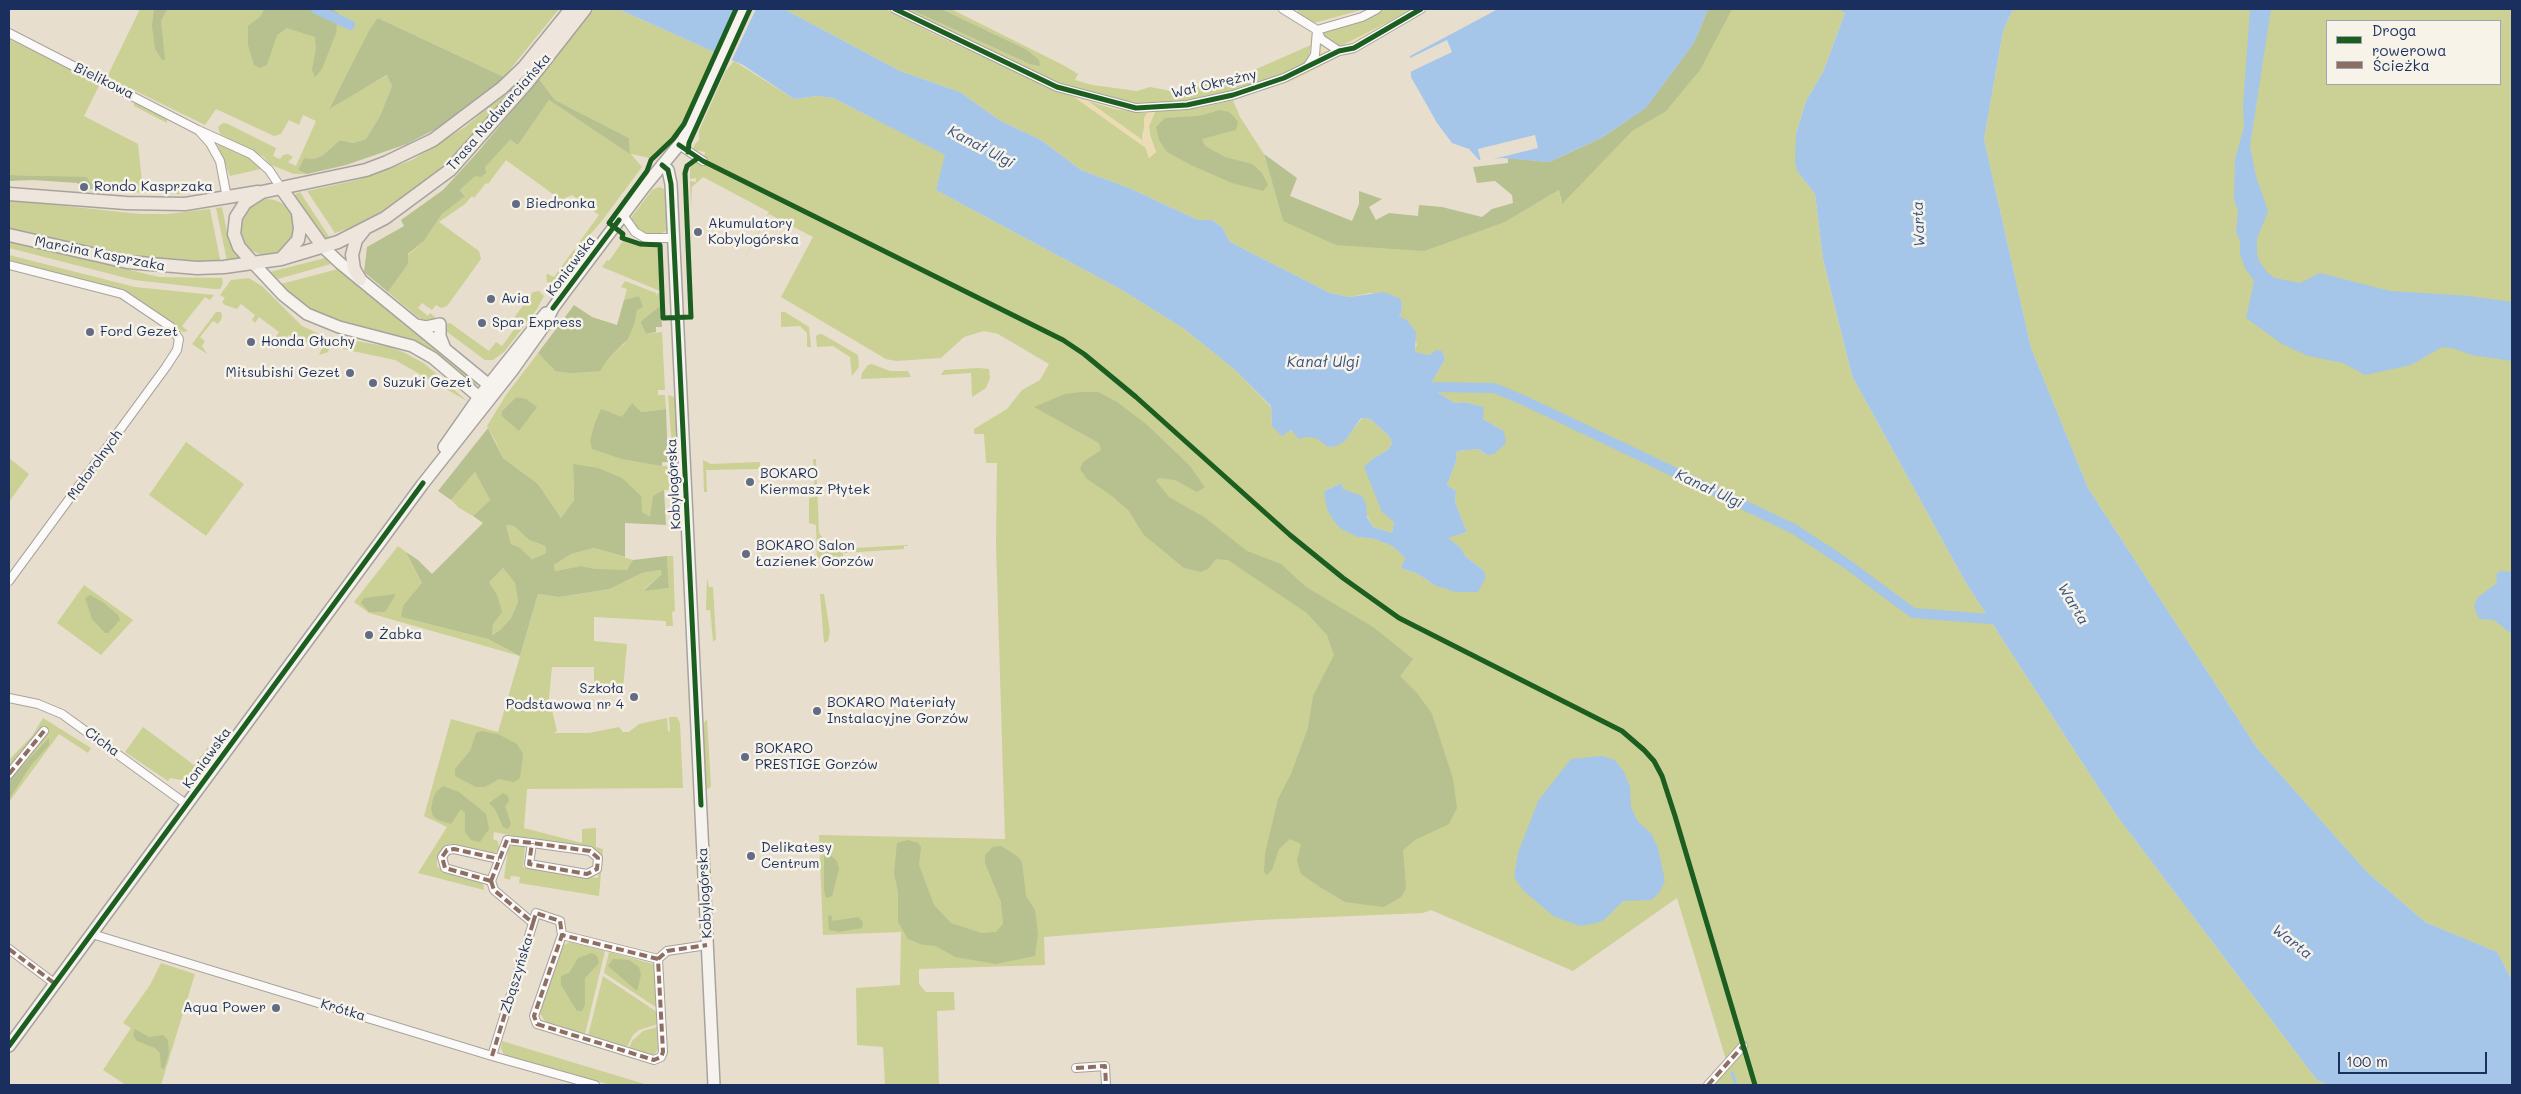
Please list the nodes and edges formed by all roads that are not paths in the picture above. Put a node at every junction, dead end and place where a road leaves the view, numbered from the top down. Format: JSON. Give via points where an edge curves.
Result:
{"nodes":[{"id":1,"x":571,"y":9,"type":"edge"},
{"id":2,"x":585,"y":9,"type":"edge"},
{"id":3,"x":744,"y":9,"type":"edge"},
{"id":4,"x":895,"y":9,"type":"edge"},
{"id":5,"x":1283,"y":9,"type":"edge"},
{"id":6,"x":1377,"y":9,"type":"edge"},
{"id":7,"x":1421,"y":9,"type":"edge"},
{"id":8,"x":1317,"y":30,"type":"junction"},
{"id":9,"x":9,"y":33,"type":"edge"},
{"id":10,"x":1339,"y":51,"type":"junction"},
{"id":11,"x":1308,"y":66,"type":"junction"},
{"id":12,"x":529,"y":70,"type":"junction"},
{"id":13,"x":198,"y":130,"type":"junction"},
{"id":14,"x":679,"y":145,"type":"junction"},
{"id":15,"x":703,"y":161,"type":"dead end"},
{"id":16,"x":662,"y":165,"type":"junction"},
{"id":17,"x":281,"y":188,"type":"junction"},
{"id":18,"x":262,"y":192,"type":"junction"},
{"id":19,"x":9,"y":194,"type":"edge"},
{"id":20,"x":227,"y":198,"type":"junction"},
{"id":21,"x":297,"y":210,"type":"junction"},
{"id":22,"x":623,"y":215,"type":"junction"},
{"id":23,"x":366,"y":228,"type":"junction"},
{"id":24,"x":234,"y":234,"type":"junction"},
{"id":25,"x":9,"y":235,"type":"edge"},
{"id":26,"x":674,"y":238,"type":"junction"},
{"id":27,"x":323,"y":247,"type":"junction"},
{"id":28,"x":281,"y":259,"type":"junction"},
{"id":29,"x":254,"y":264,"type":"junction"},
{"id":30,"x":9,"y":265,"type":"edge"},
{"id":31,"x":360,"y":279,"type":"junction"},
{"id":32,"x":553,"y":308,"type":"junction"},
{"id":33,"x":412,"y":322,"type":"junction"},
{"id":34,"x":178,"y":346,"type":"joint"},
{"id":35,"x":452,"y":355,"type":"junction"},
{"id":36,"x":489,"y":385,"type":"junction"},
{"id":37,"x":493,"y":396,"type":"junction"},
{"id":38,"x":480,"y":397,"type":"junction"},
{"id":39,"x":423,"y":483,"type":"junction"},
{"id":40,"x":9,"y":581,"type":"edge"},
{"id":41,"x":9,"y":698,"type":"edge"},
{"id":42,"x":44,"y":731,"type":"dead end"},
{"id":43,"x":9,"y":774,"type":"edge"},
{"id":44,"x":186,"y":804,"type":"junction"},
{"id":45,"x":532,"y":843,"type":"junction"},
{"id":46,"x":499,"y":859,"type":"junction"},
{"id":47,"x":491,"y":881,"type":"junction"},
{"id":48,"x":533,"y":923,"type":"junction"},
{"id":49,"x":92,"y":934,"type":"junction"},
{"id":50,"x":562,"y":935,"type":"junction"},
{"id":51,"x":707,"y":945,"type":"junction"},
{"id":52,"x":9,"y":949,"type":"edge"},
{"id":53,"x":658,"y":959,"type":"junction"},
{"id":54,"x":54,"y":982,"type":"junction"},
{"id":55,"x":9,"y":1046,"type":"edge"},
{"id":56,"x":1743,"y":1046,"type":"dead end"},
{"id":57,"x":492,"y":1056,"type":"junction"},
{"id":58,"x":1076,"y":1068,"type":"dead end"},
{"id":59,"x":595,"y":1085,"type":"edge"},
{"id":60,"x":714,"y":1085,"type":"edge"},
{"id":61,"x":1106,"y":1085,"type":"edge"},
{"id":62,"x":1708,"y":1085,"type":"edge"}],
"edges":[{"from":1,"to":12,"type":"main road","name":"Trasa Nadwarciańska"},
{"from":2,"to":12,"type":"main road","name":"Trasa Nadwarciańska"},
{"from":3,"to":14,"type":"main road","name":"Koniawska"},
{"from":4,"to":11,"type":"street","name":"Wał Okrężny","via":[[1057,87],[1136,108],[1187,105],[1233,95],[1284,78]]},
{"from":5,"to":8,"type":"street"},
{"from":6,"to":8,"type":"street","via":[[1362,17]]},
{"from":7,"to":10,"type":"street","name":"Wał Okrężny","via":[[1354,48]]},
{"from":8,"to":10,"type":"street","via":[[1321,40]]},
{"from":8,"to":11,"type":"street","via":[[1315,55]]},
{"from":9,"to":13,"type":"street","name":"Bielikowa"},
{"from":10,"to":11,"type":"street","name":"Wał Okrężny"},
{"from":12,"to":17,"type":"main road","name":"Trasa Nadwarciańska","via":[[417,149],[366,170]]},
{"from":12,"to":23,"type":"main road","name":"Trasa Nadwarciańska","via":[[486,131],[450,170],[407,204]]},
{"from":13,"to":17,"type":"street","name":"Bielikowa","via":[[256,157]]},
{"from":13,"to":20,"type":"street","name":"Bielikowa","via":[[220,161]]},
{"from":14,"to":15,"type":"street"},
{"from":14,"to":16,"type":"main road","name":"Koniawska"},
{"from":16,"to":22,"type":"main road","name":"Koniawska"},
{"from":16,"to":26,"type":"main road","name":"Kobylogórska","via":[[668,170],[671,180]]},
{"from":17,"to":18,"type":"main road"},
{"from":17,"to":21,"type":"main road"},
{"from":18,"to":20,"type":"main road"},
{"from":18,"to":24,"type":"main road","via":[[238,211]]},
{"from":19,"to":20,"type":"main road","via":[[158,204]]},
{"from":20,"to":24,"type":"main road"},
{"from":21,"to":27,"type":"main road"},
{"from":21,"to":28,"type":"main road","via":[[300,223],[298,240]]},
{"from":22,"to":26,"type":"street","via":[[635,232],[645,238]]},
{"from":22,"to":32,"type":"main road","name":"Koniawska"},
{"from":23,"to":27,"type":"main road","name":"Trasa Nadwarciańska"},
{"from":23,"to":31,"type":"main road","via":[[356,240],[352,255]]},
{"from":24,"to":29,"type":"main road","via":[[239,247]]},
{"from":25,"to":29,"type":"main road","name":"Marcina Kasprzaka","via":[[127,262],[172,267]]},
{"from":26,"to":51,"type":"main road","name":"Kobylogórska"},
{"from":27,"to":28,"type":"main road","name":"Trasa Nadwarciańska"},
{"from":27,"to":31,"type":"main road"},
{"from":28,"to":29,"type":"main road"},
{"from":29,"to":38,"type":"main road","via":[[287,299],[307,314],[339,327],[412,346]]},
{"from":30,"to":34,"type":"street","name":"Marcina Kasprzaka","via":[[122,294],[171,327],[179,339]]},
{"from":31,"to":33,"type":"main road"},
{"from":32,"to":36,"type":"main road","name":"Koniawska","via":[[538,322]]},
{"from":32,"to":37,"type":"main road","name":"Koniawska","via":[[544,326]]},
{"from":33,"to":35,"type":"main road"},
{"from":33,"to":35,"type":"main road","via":[[426,328],[440,324],[441,341]]},
{"from":34,"to":40,"type":"street","name":"Małorolnych"},
{"from":35,"to":36,"type":"main road"},
{"from":36,"to":37,"type":"main road"},
{"from":36,"to":38,"type":"main road","name":"Koniawska"},
{"from":37,"to":38,"type":"main road"},
{"from":37,"to":39,"type":"main road","name":"Koniawska"},
{"from":38,"to":39,"type":"main road","name":"Koniawska","via":[[434,461]]},
{"from":39,"to":44,"type":"main road","name":"Koniawska"},
{"from":41,"to":44,"type":"street","name":"Cicha","via":[[38,704],[62,714]]},
{"from":42,"to":43,"type":"street"},
{"from":44,"to":49,"type":"main road","name":"Koniawska"},
{"from":45,"to":45,"type":"street","via":[[529,864],[587,874],[597,869],[598,858],[590,851]]},
{"from":45,"to":46,"type":"street","via":[[507,840]]},
{"from":46,"to":47,"type":"street"},
{"from":46,"to":47,"type":"street","via":[[454,849],[446,850],[442,857],[445,868]]},
{"from":47,"to":48,"type":"street","name":"Zbąszyńska","via":[[494,890]]},
{"from":48,"to":50,"type":"street","via":[[536,914],[560,921]]},
{"from":48,"to":57,"type":"street","name":"Zbąszyńska"},
{"from":49,"to":54,"type":"main road","name":"Koniawska"},
{"from":49,"to":57,"type":"street","name":"Krótka"},
{"from":50,"to":53,"type":"street"},
{"from":50,"to":53,"type":"street","via":[[534,1016],[537,1024],[658,1060],[663,1052]]},
{"from":51,"to":53,"type":"street","via":[[668,951]]},
{"from":51,"to":60,"type":"main road","name":"Kobylogórska"},
{"from":52,"to":54,"type":"street"},
{"from":54,"to":55,"type":"main road","name":"Koniawska"},
{"from":56,"to":62,"type":"street"},
{"from":57,"to":59,"type":"street","name":"Krótka"},
{"from":58,"to":61,"type":"street","via":[[1105,1066]]}]}
